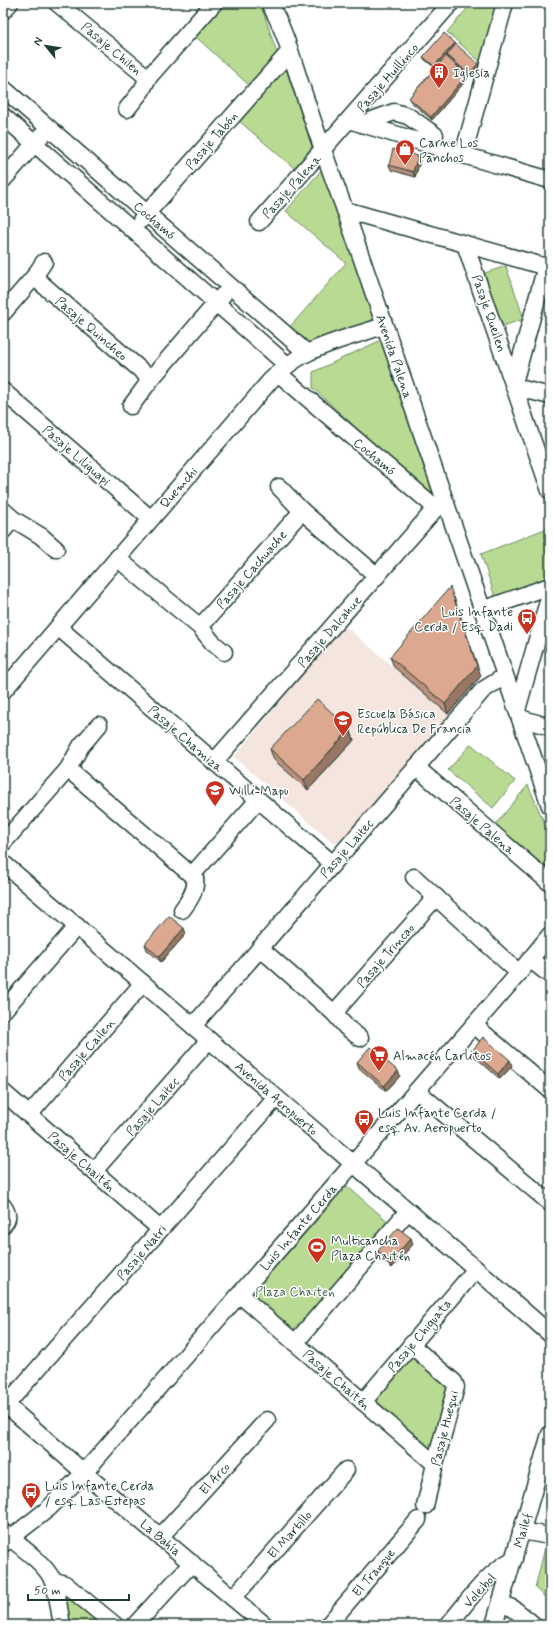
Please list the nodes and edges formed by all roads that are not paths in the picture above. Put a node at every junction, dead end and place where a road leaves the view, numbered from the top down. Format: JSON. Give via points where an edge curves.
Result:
{"nodes":[{"id":1,"x":10,"y":3,"type":"edge"},
{"id":2,"x":57,"y":3,"type":"edge"},
{"id":3,"x":214,"y":3,"type":"edge"},
{"id":4,"x":269,"y":3,"type":"edge"},
{"id":5,"x":451,"y":3,"type":"edge"},
{"id":6,"x":505,"y":3,"type":"edge"},
{"id":7,"x":3,"y":11,"type":"edge"},
{"id":8,"x":290,"y":51,"type":"junction"},
{"id":9,"x":148,"y":78,"type":"junction"},
{"id":10,"x":3,"y":88,"type":"edge"},
{"id":11,"x":127,"y":108,"type":"dead end"},
{"id":12,"x":3,"y":116,"type":"edge"},
{"id":13,"x":356,"y":122,"type":"junction"},
{"id":14,"x":49,"y":127,"type":"junction"},
{"id":15,"x":435,"y":135,"type":"dead end"},
{"id":16,"x":35,"y":143,"type":"junction"},
{"id":17,"x":323,"y":151,"type":"junction"},
{"id":18,"x":462,"y":155,"type":"junction"},
{"id":19,"x":3,"y":180,"type":"edge"},
{"id":20,"x":550,"y":180,"type":"edge"},
{"id":21,"x":345,"y":210,"type":"junction"},
{"id":22,"x":147,"y":213,"type":"junction"},
{"id":23,"x":259,"y":222,"type":"dead end"},
{"id":24,"x":133,"y":229,"type":"junction"},
{"id":25,"x":465,"y":244,"type":"junction"},
{"id":26,"x":44,"y":262,"type":"dead end"},
{"id":27,"x":548,"y":267,"type":"edge"},
{"id":28,"x":34,"y":277,"type":"junction"},
{"id":29,"x":231,"y":286,"type":"junction"},
{"id":30,"x":217,"y":302,"type":"junction"},
{"id":31,"x":3,"y":313,"type":"edge"},
{"id":32,"x":384,"y":326,"type":"junction"},
{"id":33,"x":307,"y":353,"type":"junction"},
{"id":34,"x":283,"y":369,"type":"junction"},
{"id":35,"x":150,"y":379,"type":"junction"},
{"id":36,"x":515,"y":385,"type":"junction"},
{"id":37,"x":3,"y":391,"type":"edge"},
{"id":38,"x":550,"y":396,"type":"edge"},
{"id":39,"x":131,"y":406,"type":"dead end"},
{"id":40,"x":279,"y":487,"type":"dead end"},
{"id":41,"x":550,"y":491,"type":"edge"},
{"id":42,"x":441,"y":505,"type":"junction"},
{"id":43,"x":302,"y":511,"type":"junction"},
{"id":44,"x":8,"y":514,"type":"edge"},
{"id":45,"x":151,"y":519,"type":"junction"},
{"id":46,"x":3,"y":531,"type":"edge"},
{"id":47,"x":56,"y":549,"type":"dead end"},
{"id":48,"x":117,"y":558,"type":"junction"},
{"id":49,"x":377,"y":576,"type":"junction"},
{"id":50,"x":550,"y":586,"type":"edge"},
{"id":51,"x":550,"y":594,"type":"edge"},
{"id":52,"x":482,"y":610,"type":"junction"},
{"id":53,"x":58,"y":627,"type":"junction"},
{"id":54,"x":200,"y":627,"type":"junction"},
{"id":55,"x":545,"y":628,"type":"edge"},
{"id":56,"x":224,"y":652,"type":"dead end"},
{"id":57,"x":505,"y":676,"type":"junction"},
{"id":58,"x":3,"y":691,"type":"edge"},
{"id":59,"x":518,"y":714,"type":"junction"},
{"id":60,"x":99,"y":725,"type":"dead end"},
{"id":61,"x":550,"y":727,"type":"edge"},
{"id":62,"x":214,"y":762,"type":"junction"},
{"id":63,"x":416,"y":767,"type":"junction"},
{"id":64,"x":68,"y":769,"type":"junction"},
{"id":65,"x":258,"y":800,"type":"junction"},
{"id":66,"x":550,"y":806,"type":"edge"},
{"id":67,"x":3,"y":843,"type":"edge"},
{"id":68,"x":333,"y":864,"type":"junction"},
{"id":69,"x":5,"y":870,"type":"edge"},
{"id":70,"x":192,"y":875,"type":"junction"},
{"id":71,"x":414,"y":877,"type":"dead end"},
{"id":72,"x":550,"y":883,"type":"edge"},
{"id":73,"x":436,"y":897,"type":"junction"},
{"id":74,"x":182,"y":910,"type":"dead end"},
{"id":75,"x":76,"y":926,"type":"junction"},
{"id":76,"x":550,"y":935,"type":"edge"},
{"id":77,"x":260,"y":948,"type":"junction"},
{"id":78,"x":531,"y":960,"type":"junction"},
{"id":79,"x":519,"y":973,"type":"junction"},
{"id":80,"x":550,"y":975,"type":"edge"},
{"id":81,"x":143,"y":983,"type":"junction"},
{"id":82,"x":3,"y":1011,"type":"edge"},
{"id":83,"x":334,"y":1013,"type":"junction"},
{"id":84,"x":474,"y":1025,"type":"junction"},
{"id":85,"x":193,"y":1026,"type":"junction"},
{"id":86,"x":360,"y":1038,"type":"dead end"},
{"id":87,"x":209,"y":1040,"type":"junction"},
{"id":88,"x":550,"y":1090,"type":"edge"},
{"id":89,"x":417,"y":1091,"type":"junction"},
{"id":90,"x":3,"y":1092,"type":"edge"},
{"id":91,"x":276,"y":1098,"type":"junction"},
{"id":92,"x":29,"y":1115,"type":"junction"},
{"id":93,"x":353,"y":1164,"type":"junction"},
{"id":94,"x":94,"y":1171,"type":"junction"},
{"id":95,"x":550,"y":1203,"type":"edge"},
{"id":96,"x":3,"y":1206,"type":"edge"},
{"id":97,"x":408,"y":1211,"type":"junction"},
{"id":98,"x":3,"y":1225,"type":"edge"},
{"id":99,"x":160,"y":1229,"type":"junction"},
{"id":100,"x":476,"y":1269,"type":"junction"},
{"id":101,"x":240,"y":1295,"type":"junction"},
{"id":102,"x":550,"y":1334,"type":"edge"},
{"id":103,"x":295,"y":1343,"type":"junction"},
{"id":104,"x":411,"y":1345,"type":"junction"},
{"id":105,"x":363,"y":1402,"type":"junction"},
{"id":106,"x":4,"y":1404,"type":"edge"},
{"id":107,"x":267,"y":1420,"type":"dead end"},
{"id":108,"x":550,"y":1434,"type":"edge"},
{"id":109,"x":435,"y":1464,"type":"junction"},
{"id":110,"x":346,"y":1470,"type":"dead end"},
{"id":111,"x":84,"y":1473,"type":"junction"},
{"id":112,"x":421,"y":1513,"type":"joint"},
{"id":113,"x":522,"y":1531,"type":"junction"},
{"id":114,"x":160,"y":1536,"type":"junction"},
{"id":115,"x":550,"y":1536,"type":"edge"},
{"id":116,"x":6,"y":1538,"type":"edge"},
{"id":117,"x":514,"y":1559,"type":"junction"},
{"id":118,"x":192,"y":1563,"type":"junction"},
{"id":119,"x":52,"y":1580,"type":"junction"},
{"id":120,"x":233,"y":1598,"type":"junction"},
{"id":121,"x":501,"y":1603,"type":"junction"},
{"id":122,"x":62,"y":1625,"type":"edge"},
{"id":123,"x":115,"y":1625,"type":"edge"},
{"id":124,"x":135,"y":1625,"type":"edge"},
{"id":125,"x":265,"y":1625,"type":"edge"},
{"id":126,"x":328,"y":1625,"type":"edge"},
{"id":127,"x":448,"y":1625,"type":"edge"},
{"id":128,"x":494,"y":1625,"type":"edge"},
{"id":129,"x":534,"y":1625,"type":"edge"}],
"edges":[{"from":1,"to":7,"type":"street"},
{"from":2,"to":9,"type":"street","name":"Pasaje Chilen"},
{"from":3,"to":9,"type":"street","name":"Pasaje Chilen"},
{"from":4,"to":8,"type":"street","name":"Avenida Palena"},
{"from":5,"to":13,"type":"street","name":"Pasaje Huillinco"},
{"from":6,"to":18,"type":"street"},
{"from":8,"to":17,"type":"street","name":"Avenida Palena"},
{"from":8,"to":22,"type":"street","name":"Pasaje Tabón"},
{"from":9,"to":11,"type":"street","name":"Pasaje Chilen"},
{"from":10,"to":14,"type":"street","name":"Cochamó"},
{"from":12,"to":16,"type":"street","name":"Cochamó"},
{"from":13,"to":15,"type":"street","via":[[394,112],[408,116]]},
{"from":13,"to":17,"type":"street","name":"Pasaje Huillinco"},
{"from":13,"to":18,"type":"street"},
{"from":14,"to":16,"type":"street"},
{"from":14,"to":22,"type":"street","name":"Cochamó"},
{"from":16,"to":19,"type":"street"},
{"from":16,"to":24,"type":"street","name":"Cochamó"},
{"from":17,"to":21,"type":"street","name":"Avenida Palena"},
{"from":17,"to":23,"type":"street","name":"Pasaje Palena"},
{"from":18,"to":20,"type":"street"},
{"from":21,"to":25,"type":"street","name":"Pasaje Queilen"},
{"from":21,"to":32,"type":"street","name":"Avenida Palena"},
{"from":22,"to":24,"type":"street","name":"Pasaje Tabón"},
{"from":22,"to":29,"type":"street","name":"Cochamó"},
{"from":24,"to":30,"type":"street","name":"Cochamó"},
{"from":25,"to":27,"type":"street","name":"Pasaje Queilen"},
{"from":25,"to":36,"type":"street","name":"Pasaje Queilen"},
{"from":26,"to":28,"type":"street"},
{"from":27,"to":36,"type":"street","name":"Pasaje Queilen"},
{"from":28,"to":31,"type":"street"},
{"from":28,"to":35,"type":"street","name":"Pasaje Quincheo"},
{"from":29,"to":30,"type":"street"},
{"from":29,"to":33,"type":"street","name":"Cochamó"},
{"from":30,"to":34,"type":"street","name":"Cochamó"},
{"from":30,"to":35,"type":"street"},
{"from":32,"to":33,"type":"street","name":"Quemchi"},
{"from":32,"to":42,"type":"street","name":"Avenida Palena"},
{"from":33,"to":34,"type":"street","name":"Quemchi"},
{"from":34,"to":42,"type":"street","name":"Cochamó"},
{"from":34,"to":45,"type":"street","name":"Quemchi"},
{"from":35,"to":39,"type":"street"},
{"from":36,"to":38,"type":"street"},
{"from":36,"to":41,"type":"street","name":"Pasaje Queilen"},
{"from":37,"to":45,"type":"street","name":"Pasaje Liliguapi"},
{"from":40,"to":43,"type":"street"},
{"from":42,"to":49,"type":"street","name":"Pasaje Dalcahue"},
{"from":42,"to":52,"type":"street","name":"Avenida Palena"},
{"from":43,"to":49,"type":"street"},
{"from":43,"to":54,"type":"street","name":"Pasaje Cachuache"},
{"from":44,"to":46,"type":"street"},
{"from":44,"to":47,"type":"street"},
{"from":45,"to":48,"type":"street","name":"Quemchi"},
{"from":48,"to":53,"type":"street","name":"Quemchi"},
{"from":48,"to":54,"type":"street"},
{"from":49,"to":62,"type":"street","name":"Pasaje Dalcahue"},
{"from":50,"to":52,"type":"street"},
{"from":51,"to":55,"type":"street"},
{"from":52,"to":57,"type":"street","name":"Avenida Palena"},
{"from":53,"to":58,"type":"street","name":"Quemchi"},
{"from":53,"to":62,"type":"street","name":"Pasaje Chamiza"},
{"from":54,"to":56,"type":"street"},
{"from":55,"to":59,"type":"street"},
{"from":57,"to":59,"type":"street","name":"Avenida Palena"},
{"from":57,"to":63,"type":"street","name":"Pasaje Laitec","via":[[483,690]]},
{"from":59,"to":61,"type":"street"},
{"from":59,"to":66,"type":"street"},
{"from":60,"to":64,"type":"street","via":[[81,746]]},
{"from":62,"to":65,"type":"street","name":"Pasaje Chamiza"},
{"from":63,"to":68,"type":"street","name":"Pasaje Laitec"},
{"from":63,"to":72,"type":"street","name":"Pasaje Palena"},
{"from":64,"to":67,"type":"street"},
{"from":64,"to":70,"type":"street"},
{"from":65,"to":68,"type":"street","name":"Pasaje Chamiza"},
{"from":65,"to":70,"type":"street"},
{"from":68,"to":77,"type":"street","name":"Pasaje Laitec"},
{"from":69,"to":75,"type":"street","name":"Avenida Aeropuerto"},
{"from":70,"to":74,"type":"street","via":[[195,880],[191,896]]},
{"from":71,"to":73,"type":"street"},
{"from":73,"to":79,"type":"street"},
{"from":73,"to":83,"type":"street","name":"Pasaje Trincao"},
{"from":75,"to":81,"type":"street","name":"Avenida Aeropuerto"},
{"from":75,"to":82,"type":"street"},
{"from":76,"to":78,"type":"street","name":"Luis Infante Cerda"},
{"from":77,"to":83,"type":"street"},
{"from":77,"to":85,"type":"street","name":"Pasaje Laitec"},
{"from":78,"to":79,"type":"street","name":"Luis Infante Cerda"},
{"from":78,"to":80,"type":"street"},
{"from":79,"to":84,"type":"street","name":"Luis Infante Cerda"},
{"from":81,"to":85,"type":"street","name":"Avenida Aeropuerto"},
{"from":81,"to":92,"type":"street","name":"Pasaje Cailen"},
{"from":83,"to":86,"type":"street"},
{"from":84,"to":88,"type":"street"},
{"from":84,"to":89,"type":"street","name":"Luis Infante Cerda"},
{"from":85,"to":87,"type":"street","name":"Avenida Aeropuerto"},
{"from":87,"to":91,"type":"street","name":"Avenida Aeropuerto"},
{"from":87,"to":94,"type":"street","name":"Pasaje Laitec"},
{"from":89,"to":93,"type":"street","name":"Luis Infante Cerda"},
{"from":89,"to":95,"type":"street"},
{"from":90,"to":92,"type":"street","name":"Pasaje Chaitén"},
{"from":91,"to":93,"type":"street","name":"Avenida Aeropuerto"},
{"from":91,"to":99,"type":"street","name":"Pasaje Natri"},
{"from":92,"to":94,"type":"street","name":"Pasaje Chaitén"},
{"from":93,"to":97,"type":"street","name":"Avenida Aeropuerto"},
{"from":93,"to":101,"type":"street","name":"Luis Infante Cerda"},
{"from":94,"to":99,"type":"street","name":"Pasaje Chaitén"},
{"from":96,"to":98,"type":"street","via":[[7,1213],[7,1221]]},
{"from":97,"to":100,"type":"street","name":"Avenida Aeropuerto"},
{"from":97,"to":103,"type":"street"},
{"from":99,"to":106,"type":"street","name":"Pasaje Natri"},
{"from":100,"to":102,"type":"street","name":"Avenida Aeropuerto"},
{"from":100,"to":104,"type":"street","name":"Pasaje Chiguata"},
{"from":101,"to":103,"type":"street","name":"Pasaje Chaitén"},
{"from":101,"to":111,"type":"street","name":"Luis Infante Cerda"},
{"from":103,"to":105,"type":"street","name":"Pasaje Chaitén"},
{"from":104,"to":105,"type":"street","name":"Pasaje Chiguata"},
{"from":104,"to":109,"type":"street","name":"Pasaje Huequi","via":[[454,1382],[456,1387]]},
{"from":105,"to":109,"type":"street","name":"Pasaje Chaitén"},
{"from":106,"to":111,"type":"street","name":"La Bahía"},
{"from":107,"to":114,"type":"street","name":"El Arco"},
{"from":108,"to":113,"type":"street","name":"Mailef"},
{"from":109,"to":112,"type":"street","name":"Pasaje Huequi"},
{"from":110,"to":120,"type":"street","name":"El Martillo"},
{"from":111,"to":114,"type":"street","name":"La Bahía"},
{"from":111,"to":116,"type":"street","name":"Luis Infante Cerda","via":[[48,1509]]},
{"from":112,"to":126,"type":"street","name":"El Tranque"},
{"from":113,"to":115,"type":"street"},
{"from":113,"to":117,"type":"street","name":"Mailef"},
{"from":114,"to":118,"type":"street","name":"La Bahía"},
{"from":116,"to":119,"type":"street","via":[[41,1565]]},
{"from":117,"to":121,"type":"street","name":"Mailef"},
{"from":117,"to":127,"type":"street","name":"Voleibol","via":[[491,1575]]},
{"from":118,"to":120,"type":"street","name":"La Bahía"},
{"from":118,"to":124,"type":"street"},
{"from":119,"to":122,"type":"street"},
{"from":119,"to":123,"type":"street","via":[[65,1584]]},
{"from":120,"to":125,"type":"street","name":"La Bahía"},
{"from":121,"to":128,"type":"street","name":"Mailef"},
{"from":121,"to":129,"type":"street","via":[[514,1609]]}]}
